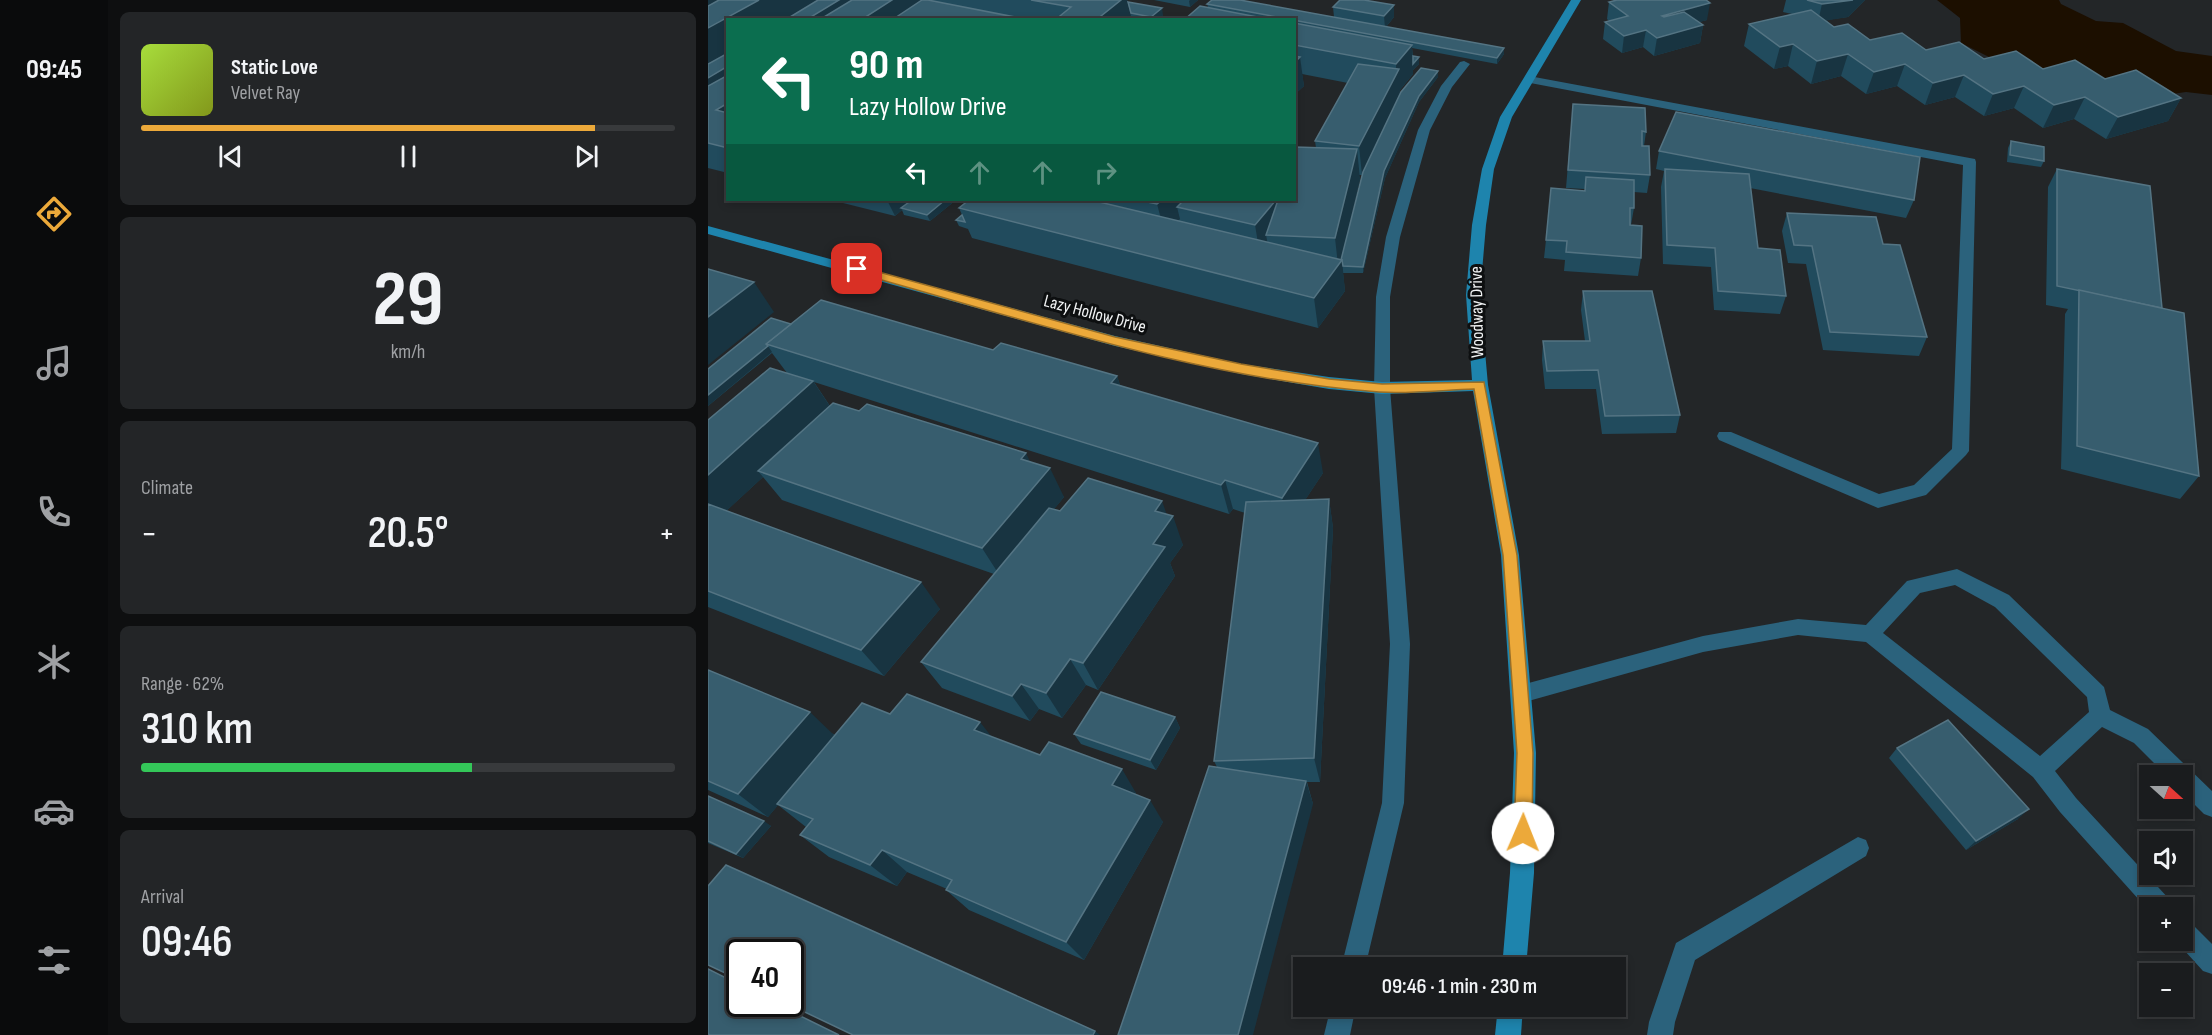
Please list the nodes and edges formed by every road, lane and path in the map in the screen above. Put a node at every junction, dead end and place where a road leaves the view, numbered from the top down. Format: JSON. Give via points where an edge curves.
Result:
{"nodes":[{"id":1,"x":1576,"y":0,"type":"edge"},
{"id":2,"x":1464,"y":64,"type":"edge"},
{"id":3,"x":1529,"y":80,"type":"junction"},
{"id":4,"x":708,"y":230,"type":"edge"},
{"id":5,"x":1480,"y":385,"type":"junction"},
{"id":6,"x":1382,"y":388,"type":"junction"},
{"id":7,"x":1725,"y":436,"type":"dead end"},
{"id":8,"x":1870,"y":634,"type":"junction"},
{"id":9,"x":1521,"y":694,"type":"junction"},
{"id":10,"x":2100,"y":716,"type":"junction"},
{"id":11,"x":2171,"y":765,"type":"edge"},
{"id":12,"x":2041,"y":770,"type":"junction"},
{"id":13,"x":2193,"y":787,"type":"edge"},
{"id":14,"x":2212,"y":806,"type":"edge"},
{"id":15,"x":1858,"y":849,"type":"dead end"},
{"id":16,"x":2152,"y":897,"type":"edge"},
{"id":17,"x":2193,"y":942,"type":"edge"},
{"id":18,"x":1356,"y":957,"type":"edge"},
{"id":19,"x":1515,"y":957,"type":"edge"},
{"id":20,"x":2212,"y":962,"type":"edge"},
{"id":21,"x":1341,"y":1017,"type":"edge"},
{"id":22,"x":1510,"y":1017,"type":"edge"},
{"id":23,"x":1337,"y":1035,"type":"edge"},
{"id":24,"x":1508,"y":1035,"type":"edge"},
{"id":25,"x":1660,"y":1035,"type":"edge"}],
"edges":[{"from":1,"to":3,"type":"street","name":"Woodway Drive"},
{"from":2,"to":6,"type":"lane","via":[[1447,86],[1424,130],[1399,214],[1383,297]]},
{"from":3,"to":5,"type":"street","name":"Woodway Drive","via":[[1506,117],[1486,181],[1473,295]]},
{"from":3,"to":7,"type":"lane","via":[[1970,162],[1960,451],[1920,490],[1878,501]]},
{"from":4,"to":6,"type":"street","name":"Lazy Hollow Drive","via":[[1115,341],[1241,369]]},
{"from":5,"to":6,"type":"street","name":"Lazy Hollow Drive"},
{"from":5,"to":9,"type":"street","name":"Woodway Drive","via":[[1510,555]]},
{"from":6,"to":18,"type":"lane","via":[[1400,644],[1393,803]]},
{"from":8,"to":9,"type":"lane","via":[[1798,627],[1703,644]]},
{"from":8,"to":10,"type":"lane","via":[[1914,587],[1957,577],[2002,601],[2097,693]]},
{"from":8,"to":12,"type":"lane"},
{"from":9,"to":19,"type":"street","name":"Woodway Drive","via":[[1525,753]]},
{"from":10,"to":11,"type":"lane","via":[[2141,736]]},
{"from":10,"to":12,"type":"lane"},
{"from":12,"to":16,"type":"lane"},
{"from":13,"to":14,"type":"lane"},
{"from":15,"to":25,"type":"lane","via":[[1685,952]]},
{"from":17,"to":20,"type":"lane"},
{"from":21,"to":23,"type":"lane"},
{"from":22,"to":24,"type":"street"}]}
